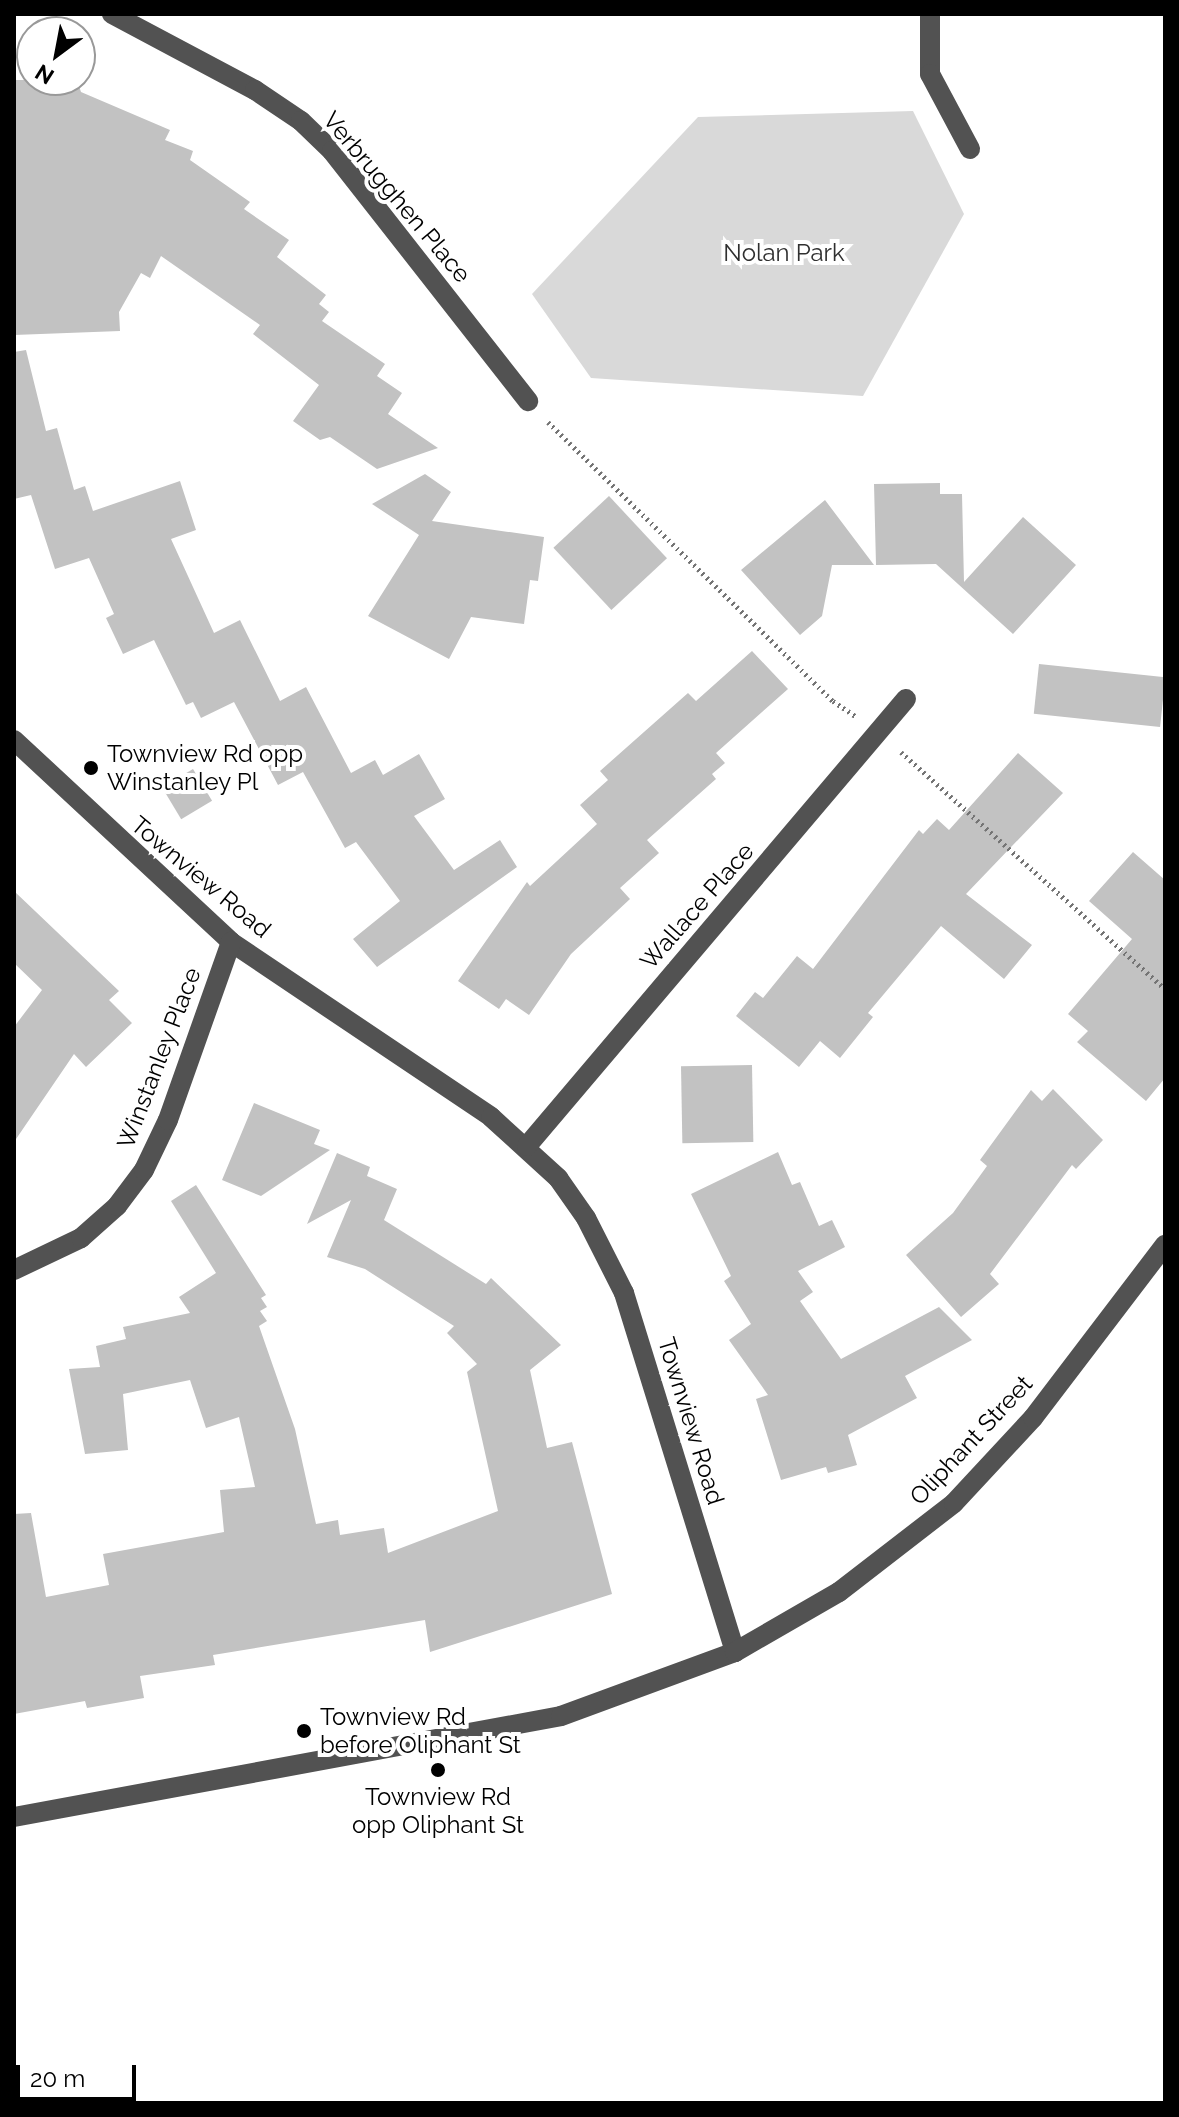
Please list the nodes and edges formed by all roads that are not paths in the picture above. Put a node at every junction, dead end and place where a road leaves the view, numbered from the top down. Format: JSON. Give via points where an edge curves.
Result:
{"nodes":[{"id":1,"x":112,"y":14,"type":"edge"},
{"id":2,"x":930,"y":14,"type":"edge"},
{"id":3,"x":970,"y":149,"type":"dead end"},
{"id":4,"x":528,"y":401,"type":"road end"},
{"id":5,"x":906,"y":699,"type":"dead end"},
{"id":6,"x":14,"y":740,"type":"edge"},
{"id":7,"x":231,"y":942,"type":"junction"},
{"id":8,"x":527,"y":1146,"type":"junction"},
{"id":9,"x":1165,"y":1245,"type":"edge"},
{"id":10,"x":14,"y":1270,"type":"edge"},
{"id":11,"x":735,"y":1652,"type":"junction"},
{"id":12,"x":14,"y":1817,"type":"edge"}],
"edges":[{"from":1,"to":4,"type":"street","name":"Verbrugghen Place","via":[[255,90],[301,121],[332,151]]},
{"from":2,"to":3,"type":"street","via":[[930,74]]},
{"from":5,"to":8,"type":"street","name":"Wallace Place"},
{"from":6,"to":7,"type":"street","name":"Townview Road"},
{"from":7,"to":8,"type":"street","name":"Townview Road"},
{"from":7,"to":10,"type":"street","name":"Winstanley Place","via":[[168,1120],[144,1170],[117,1206],[81,1238]]},
{"from":8,"to":11,"type":"street","name":"Townview Road","via":[[586,1218],[624,1293]]},
{"from":9,"to":11,"type":"street","name":"Oliphant Street","via":[[1033,1418],[954,1503],[839,1592]]},
{"from":11,"to":12,"type":"street","via":[[561,1716]]}]}
